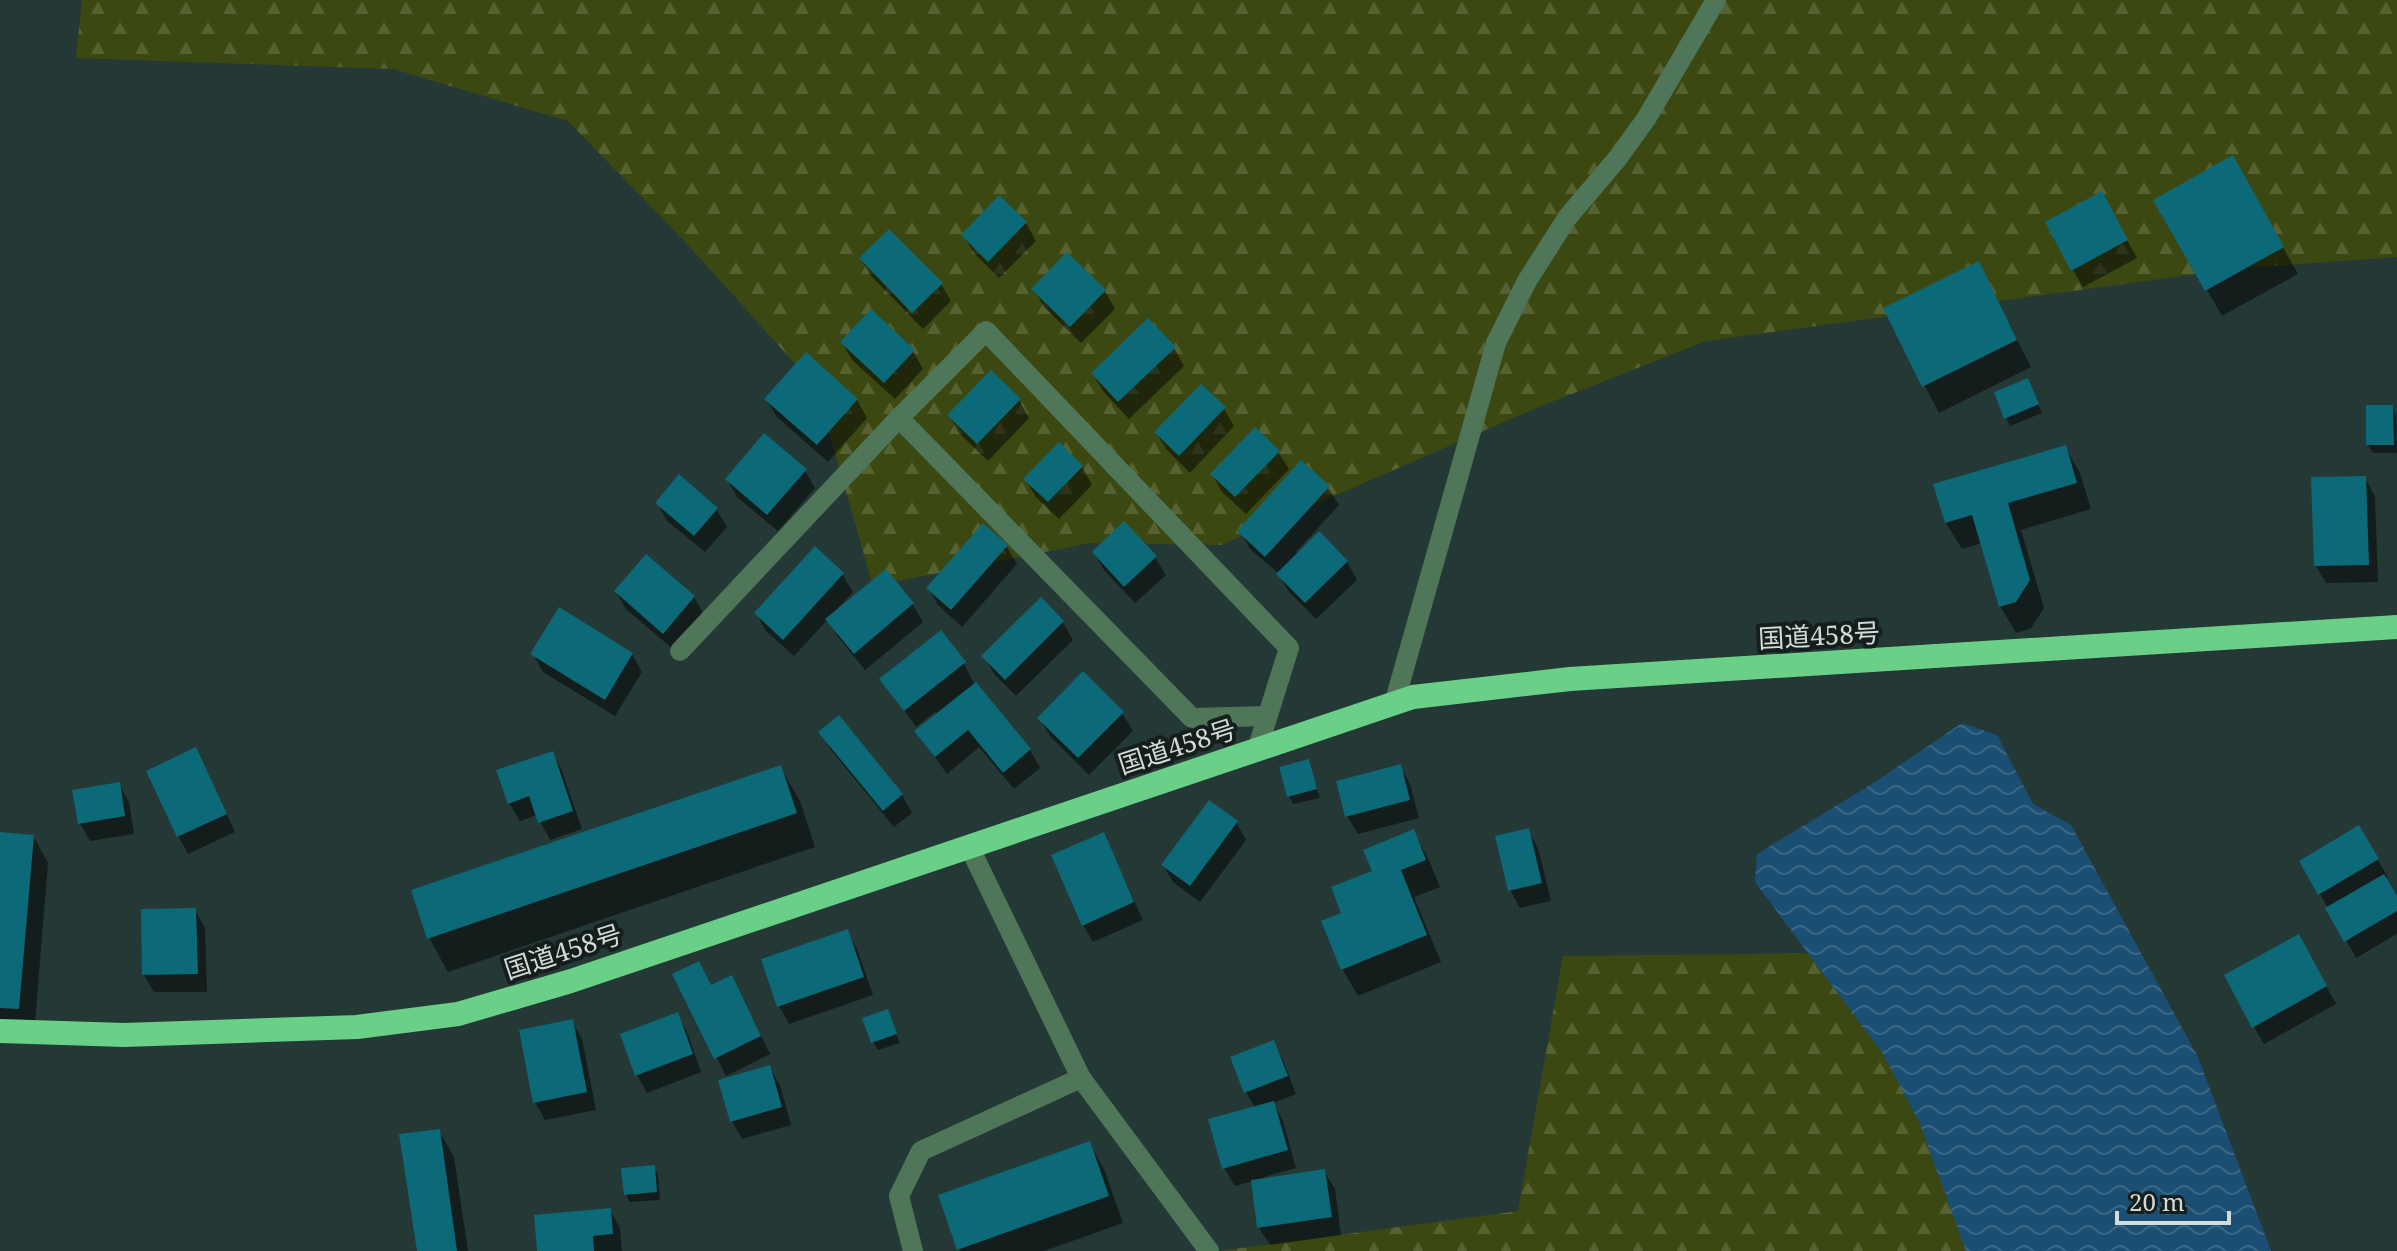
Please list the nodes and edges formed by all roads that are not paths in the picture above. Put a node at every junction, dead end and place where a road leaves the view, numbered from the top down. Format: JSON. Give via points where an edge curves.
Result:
{"nodes":[{"id":1,"x":1716,"y":0,"type":"edge"},
{"id":2,"x":899,"y":418,"type":"junction"},
{"id":3,"x":2397,"y":627,"type":"edge"},
{"id":4,"x":680,"y":651,"type":"dead end"},
{"id":5,"x":1394,"y":704,"type":"junction"},
{"id":6,"x":1267,"y":716,"type":"junction"},
{"id":7,"x":1257,"y":750,"type":"junction"},
{"id":8,"x":969,"y":846,"type":"junction"},
{"id":9,"x":0,"y":1031,"type":"edge"},
{"id":10,"x":1081,"y":1078,"type":"junction"},
{"id":11,"x":913,"y":1251,"type":"edge"},
{"id":12,"x":1209,"y":1251,"type":"edge"}],
"edges":[{"from":1,"to":5,"type":"street","via":[[1646,119],[1567,218],[1496,343]]},
{"from":2,"to":4,"type":"street"},
{"from":2,"to":6,"type":"street","via":[[1192,718]]},
{"from":2,"to":6,"type":"street","via":[[986,331],[1289,648]]},
{"from":3,"to":5,"type":"highway","name":"国道458号","via":[[1570,679],[1413,697]]},
{"from":5,"to":7,"type":"highway","name":"国道458号"},
{"from":6,"to":7,"type":"street"},
{"from":7,"to":8,"type":"highway","name":"国道458号"},
{"from":8,"to":9,"type":"highway","name":"国道458号","via":[[458,1014],[326,1029],[124,1035]]},
{"from":8,"to":10,"type":"street"},
{"from":10,"to":11,"type":"street","via":[[921,1151],[899,1196]]},
{"from":10,"to":12,"type":"street"}]}
